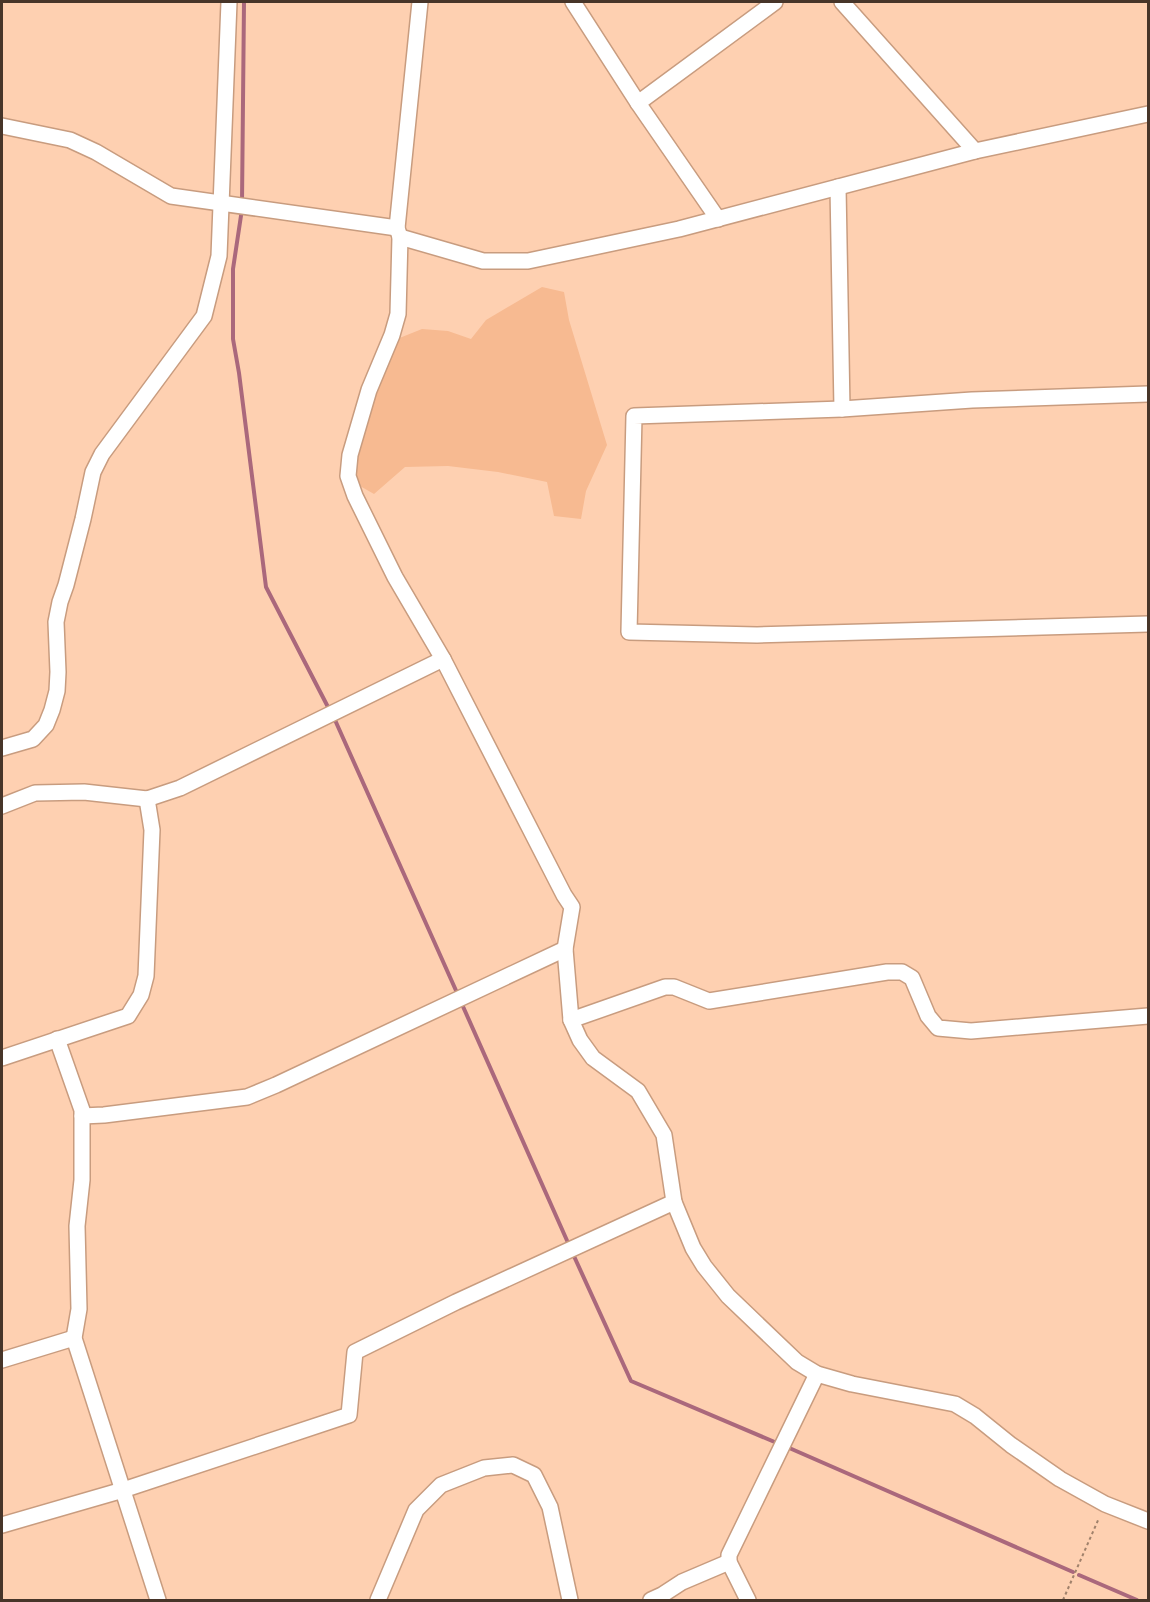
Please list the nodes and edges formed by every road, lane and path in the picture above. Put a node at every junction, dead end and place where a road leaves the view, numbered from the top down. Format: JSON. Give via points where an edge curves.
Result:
{"nodes":[{"id":1,"x":229,"y":2,"type":"edge"},
{"id":2,"x":420,"y":2,"type":"edge"},
{"id":3,"x":573,"y":2,"type":"edge"},
{"id":4,"x":775,"y":2,"type":"edge"},
{"id":5,"x":842,"y":2,"type":"edge"},
{"id":6,"x":638,"y":103,"type":"junction"},
{"id":7,"x":1149,"y":114,"type":"edge"},
{"id":8,"x":2,"y":126,"type":"edge"},
{"id":9,"x":975,"y":151,"type":"junction"},
{"id":10,"x":838,"y":187,"type":"junction"},
{"id":11,"x":227,"y":203,"type":"junction"},
{"id":12,"x":718,"y":219,"type":"junction"},
{"id":13,"x":399,"y":233,"type":"junction"},
{"id":14,"x":1149,"y":394,"type":"edge"},
{"id":15,"x":842,"y":409,"type":"junction"},
{"id":16,"x":1149,"y":624,"type":"edge"},
{"id":17,"x":443,"y":659,"type":"junction"},
{"id":18,"x":2,"y":748,"type":"edge"},
{"id":19,"x":147,"y":799,"type":"junction"},
{"id":20,"x":2,"y":805,"type":"edge"},
{"id":21,"x":565,"y":949,"type":"junction"},
{"id":22,"x":1149,"y":1016,"type":"edge"},
{"id":23,"x":571,"y":1020,"type":"junction"},
{"id":24,"x":57,"y":1040,"type":"junction"},
{"id":25,"x":2,"y":1058,"type":"edge"},
{"id":26,"x":82,"y":1116,"type":"junction"},
{"id":27,"x":674,"y":1202,"type":"junction"},
{"id":28,"x":74,"y":1338,"type":"junction"},
{"id":29,"x":2,"y":1360,"type":"edge"},
{"id":30,"x":817,"y":1374,"type":"junction"},
{"id":31,"x":123,"y":1490,"type":"junction"},
{"id":32,"x":1105,"y":1504,"type":"junction"},
{"id":33,"x":1149,"y":1521,"type":"edge"},
{"id":34,"x":2,"y":1525,"type":"edge"},
{"id":35,"x":729,"y":1562,"type":"junction"},
{"id":36,"x":658,"y":1599,"type":"edge"},
{"id":37,"x":158,"y":1600,"type":"edge"},
{"id":38,"x":378,"y":1600,"type":"edge"},
{"id":39,"x":570,"y":1600,"type":"edge"},
{"id":40,"x":748,"y":1600,"type":"edge"},
{"id":41,"x":1063,"y":1600,"type":"edge"}],
"edges":[{"from":1,"to":11,"type":"street"},
{"from":2,"to":13,"type":"street"},
{"from":3,"to":6,"type":"street"},
{"from":4,"to":6,"type":"street"},
{"from":5,"to":9,"type":"street"},
{"from":6,"to":12,"type":"street"},
{"from":7,"to":9,"type":"street"},
{"from":8,"to":11,"type":"street","via":[[70,140],[171,196]]},
{"from":9,"to":10,"type":"street"},
{"from":10,"to":12,"type":"street"},
{"from":10,"to":15,"type":"street"},
{"from":11,"to":13,"type":"street"},
{"from":11,"to":18,"type":"street","via":[[204,315],[102,454],[93,472],[56,622],[57,691],[46,725],[33,739]]},
{"from":12,"to":13,"type":"street","via":[[528,261],[483,261]]},
{"from":13,"to":17,"type":"street","via":[[398,314],[369,390],[350,455],[348,476],[395,577]]},
{"from":14,"to":15,"type":"street"},
{"from":15,"to":16,"type":"street","via":[[634,416],[629,632],[757,635]]},
{"from":17,"to":19,"type":"street","via":[[180,788]]},
{"from":17,"to":21,"type":"street","via":[[572,907]]},
{"from":19,"to":20,"type":"street","via":[[84,792],[34,793]]},
{"from":19,"to":24,"type":"street","via":[[152,830],[146,976],[141,995],[128,1016]]},
{"from":21,"to":23,"type":"street"},
{"from":21,"to":26,"type":"street","via":[[247,1097]]},
{"from":22,"to":23,"type":"street","via":[[971,1031],[938,1028],[928,1016],[912,978],[902,972],[887,972],[709,1001],[665,987]]},
{"from":23,"to":27,"type":"street","via":[[593,1058],[638,1091],[664,1135]]},
{"from":24,"to":25,"type":"street"},
{"from":24,"to":26,"type":"street"},
{"from":26,"to":28,"type":"street","via":[[77,1226],[79,1309]]},
{"from":27,"to":30,"type":"street","via":[[693,1248],[728,1296],[797,1362]]},
{"from":27,"to":31,"type":"street","via":[[355,1352],[349,1415]]},
{"from":28,"to":29,"type":"street"},
{"from":28,"to":31,"type":"street"},
{"from":30,"to":32,"type":"street","via":[[955,1404],[1060,1479]]},
{"from":30,"to":35,"type":"street"},
{"from":31,"to":34,"type":"street"},
{"from":31,"to":37,"type":"street"},
{"from":32,"to":33,"type":"street"},
{"from":32,"to":41,"type":"path"},
{"from":35,"to":36,"type":"street","via":[[682,1582]]},
{"from":35,"to":40,"type":"street"},
{"from":38,"to":39,"type":"street","via":[[416,1510],[441,1485],[484,1468],[513,1465],[534,1475],[550,1507]]}]}
